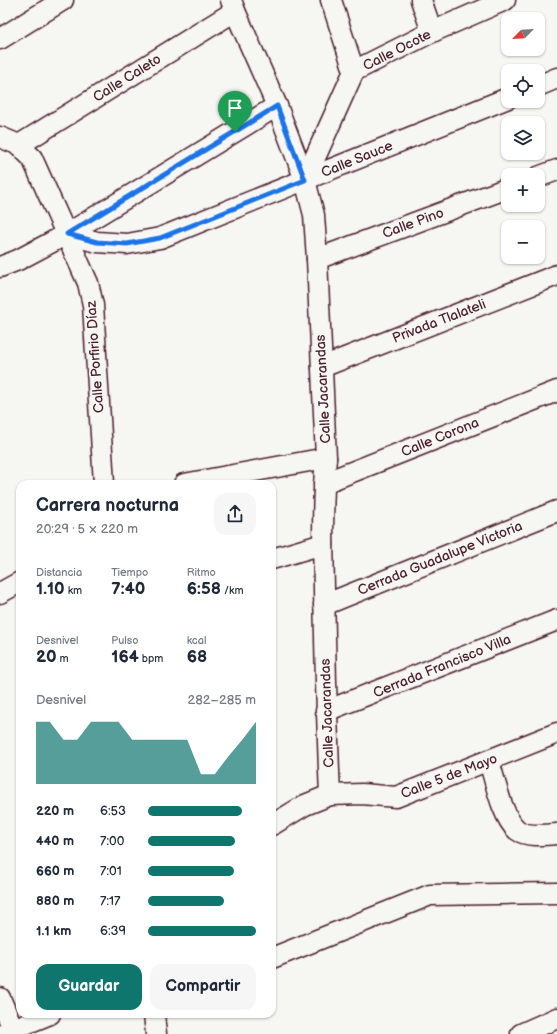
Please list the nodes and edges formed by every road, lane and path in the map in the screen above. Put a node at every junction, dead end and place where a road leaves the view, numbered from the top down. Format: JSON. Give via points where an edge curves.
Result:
{"nodes":[{"id":1,"x":63,"y":0,"type":"edge"},
{"id":2,"x":331,"y":0,"type":"edge"},
{"id":3,"x":421,"y":0,"type":"edge"},
{"id":4,"x":505,"y":0,"type":"edge"},
{"id":5,"x":233,"y":6,"type":"edge"},
{"id":6,"x":432,"y":32,"type":"junction"},
{"id":7,"x":0,"y":39,"type":"edge"},
{"id":8,"x":354,"y":71,"type":"junction"},
{"id":9,"x":557,"y":78,"type":"edge"},
{"id":10,"x":545,"y":83,"type":"edge"},
{"id":11,"x":501,"y":101,"type":"edge"},
{"id":12,"x":277,"y":106,"type":"junction"},
{"id":13,"x":0,"y":137,"type":"edge"},
{"id":14,"x":19,"y":145,"type":"junction"},
{"id":15,"x":557,"y":170,"type":"edge"},
{"id":16,"x":545,"y":174,"type":"edge"},
{"id":17,"x":305,"y":180,"type":"junction"},
{"id":18,"x":501,"y":191,"type":"edge"},
{"id":19,"x":67,"y":234,"type":"junction"},
{"id":20,"x":317,"y":259,"type":"junction"},
{"id":21,"x":0,"y":267,"type":"edge"},
{"id":22,"x":557,"y":275,"type":"edge"},
{"id":23,"x":322,"y":367,"type":"junction"},
{"id":24,"x":557,"y":391,"type":"edge"},
{"id":25,"x":326,"y":458,"type":"junction"},
{"id":26,"x":104,"y":480,"type":"edge"},
{"id":27,"x":206,"y":480,"type":"edge"},
{"id":28,"x":324,"y":483,"type":"junction"},
{"id":29,"x":557,"y":511,"type":"edge"},
{"id":30,"x":323,"y":544,"type":"junction"},
{"id":31,"x":276,"y":557,"type":"edge"},
{"id":32,"x":16,"y":584,"type":"edge"},
{"id":33,"x":0,"y":593,"type":"edge"},
{"id":34,"x":324,"y":605,"type":"junction"},
{"id":35,"x":557,"y":620,"type":"edge"},
{"id":36,"x":326,"y":711,"type":"junction"},
{"id":37,"x":557,"y":733,"type":"edge"},
{"id":38,"x":489,"y":761,"type":"junction"},
{"id":39,"x":330,"y":795,"type":"junction"},
{"id":40,"x":276,"y":823,"type":"edge"},
{"id":41,"x":557,"y":834,"type":"edge"},
{"id":42,"x":557,"y":893,"type":"edge"},
{"id":43,"x":276,"y":956,"type":"edge"},
{"id":44,"x":0,"y":998,"type":"edge"},
{"id":45,"x":40,"y":1018,"type":"edge"},
{"id":46,"x":154,"y":1018,"type":"edge"},
{"id":47,"x":557,"y":1018,"type":"edge"},
{"id":48,"x":9,"y":1031,"type":"edge"},
{"id":49,"x":156,"y":1034,"type":"edge"},
{"id":50,"x":521,"y":1034,"type":"edge"}],
"edges":[{"from":1,"to":7,"type":"street"},
{"from":2,"to":8,"type":"street"},
{"from":3,"to":6,"type":"street"},
{"from":4,"to":6,"type":"street","name":"Calle Ocote"},
{"from":5,"to":12,"type":"street","name":"Calle Jacarandas"},
{"from":5,"to":14,"type":"street","name":"Calle Caleto"},
{"from":6,"to":8,"type":"street","name":"Calle Ocote"},
{"from":8,"to":17,"type":"street","name":"Calle Ocote"},
{"from":9,"to":10,"type":"street"},
{"from":11,"to":17,"type":"street","name":"Calle Sauce"},
{"from":12,"to":17,"type":"street","name":"Calle Jacarandas"},
{"from":12,"to":19,"type":"street"},
{"from":13,"to":14,"type":"street"},
{"from":14,"to":19,"type":"street","name":"Calle Porfirio Díaz","via":[[32,158]]},
{"from":15,"to":16,"type":"street"},
{"from":17,"to":19,"type":"street","name":"Calle Sauce","via":[[160,238],[127,244],[97,242]]},
{"from":17,"to":20,"type":"street","name":"Calle Jacarandas","via":[[314,215]]},
{"from":18,"to":20,"type":"street","name":"Calle Pino"},
{"from":19,"to":21,"type":"street"},
{"from":19,"to":26,"type":"street","name":"Calle Porfirio Díaz","via":[[94,304]]},
{"from":20,"to":23,"type":"street","name":"Calle Jacarandas"},
{"from":22,"to":23,"type":"street","name":"Privada Tlalateli"},
{"from":23,"to":25,"type":"street","name":"Calle Jacarandas"},
{"from":24,"to":28,"type":"street","name":"Calle Corona"},
{"from":25,"to":27,"type":"street"},
{"from":25,"to":28,"type":"street","name":"Calle Jacarandas"},
{"from":28,"to":30,"type":"street","name":"Calle Jacarandas"},
{"from":29,"to":34,"type":"street","name":"Cerrada Guadalupe Victoria"},
{"from":30,"to":31,"type":"street"},
{"from":30,"to":34,"type":"street","name":"Calle Jacarandas"},
{"from":32,"to":33,"type":"street"},
{"from":34,"to":36,"type":"street","name":"Calle Jacarandas"},
{"from":35,"to":36,"type":"street","name":"Cerrada Francisco Villa"},
{"from":36,"to":39,"type":"street","name":"Calle Jacarandas"},
{"from":37,"to":38,"type":"street","name":"Calle 5 de Mayo"},
{"from":38,"to":39,"type":"street","name":"Calle 5 de Mayo","via":[[396,798],[362,794]]},
{"from":38,"to":41,"type":"street","via":[[507,817],[518,831],[538,836]]},
{"from":39,"to":40,"type":"street","name":"Calle 5 de Mayo","via":[[305,805]]},
{"from":42,"to":43,"type":"street","via":[[430,896]]},
{"from":44,"to":48,"type":"street"},
{"from":45,"to":48,"type":"street"},
{"from":46,"to":49,"type":"street"},
{"from":47,"to":50,"type":"street"}]}
